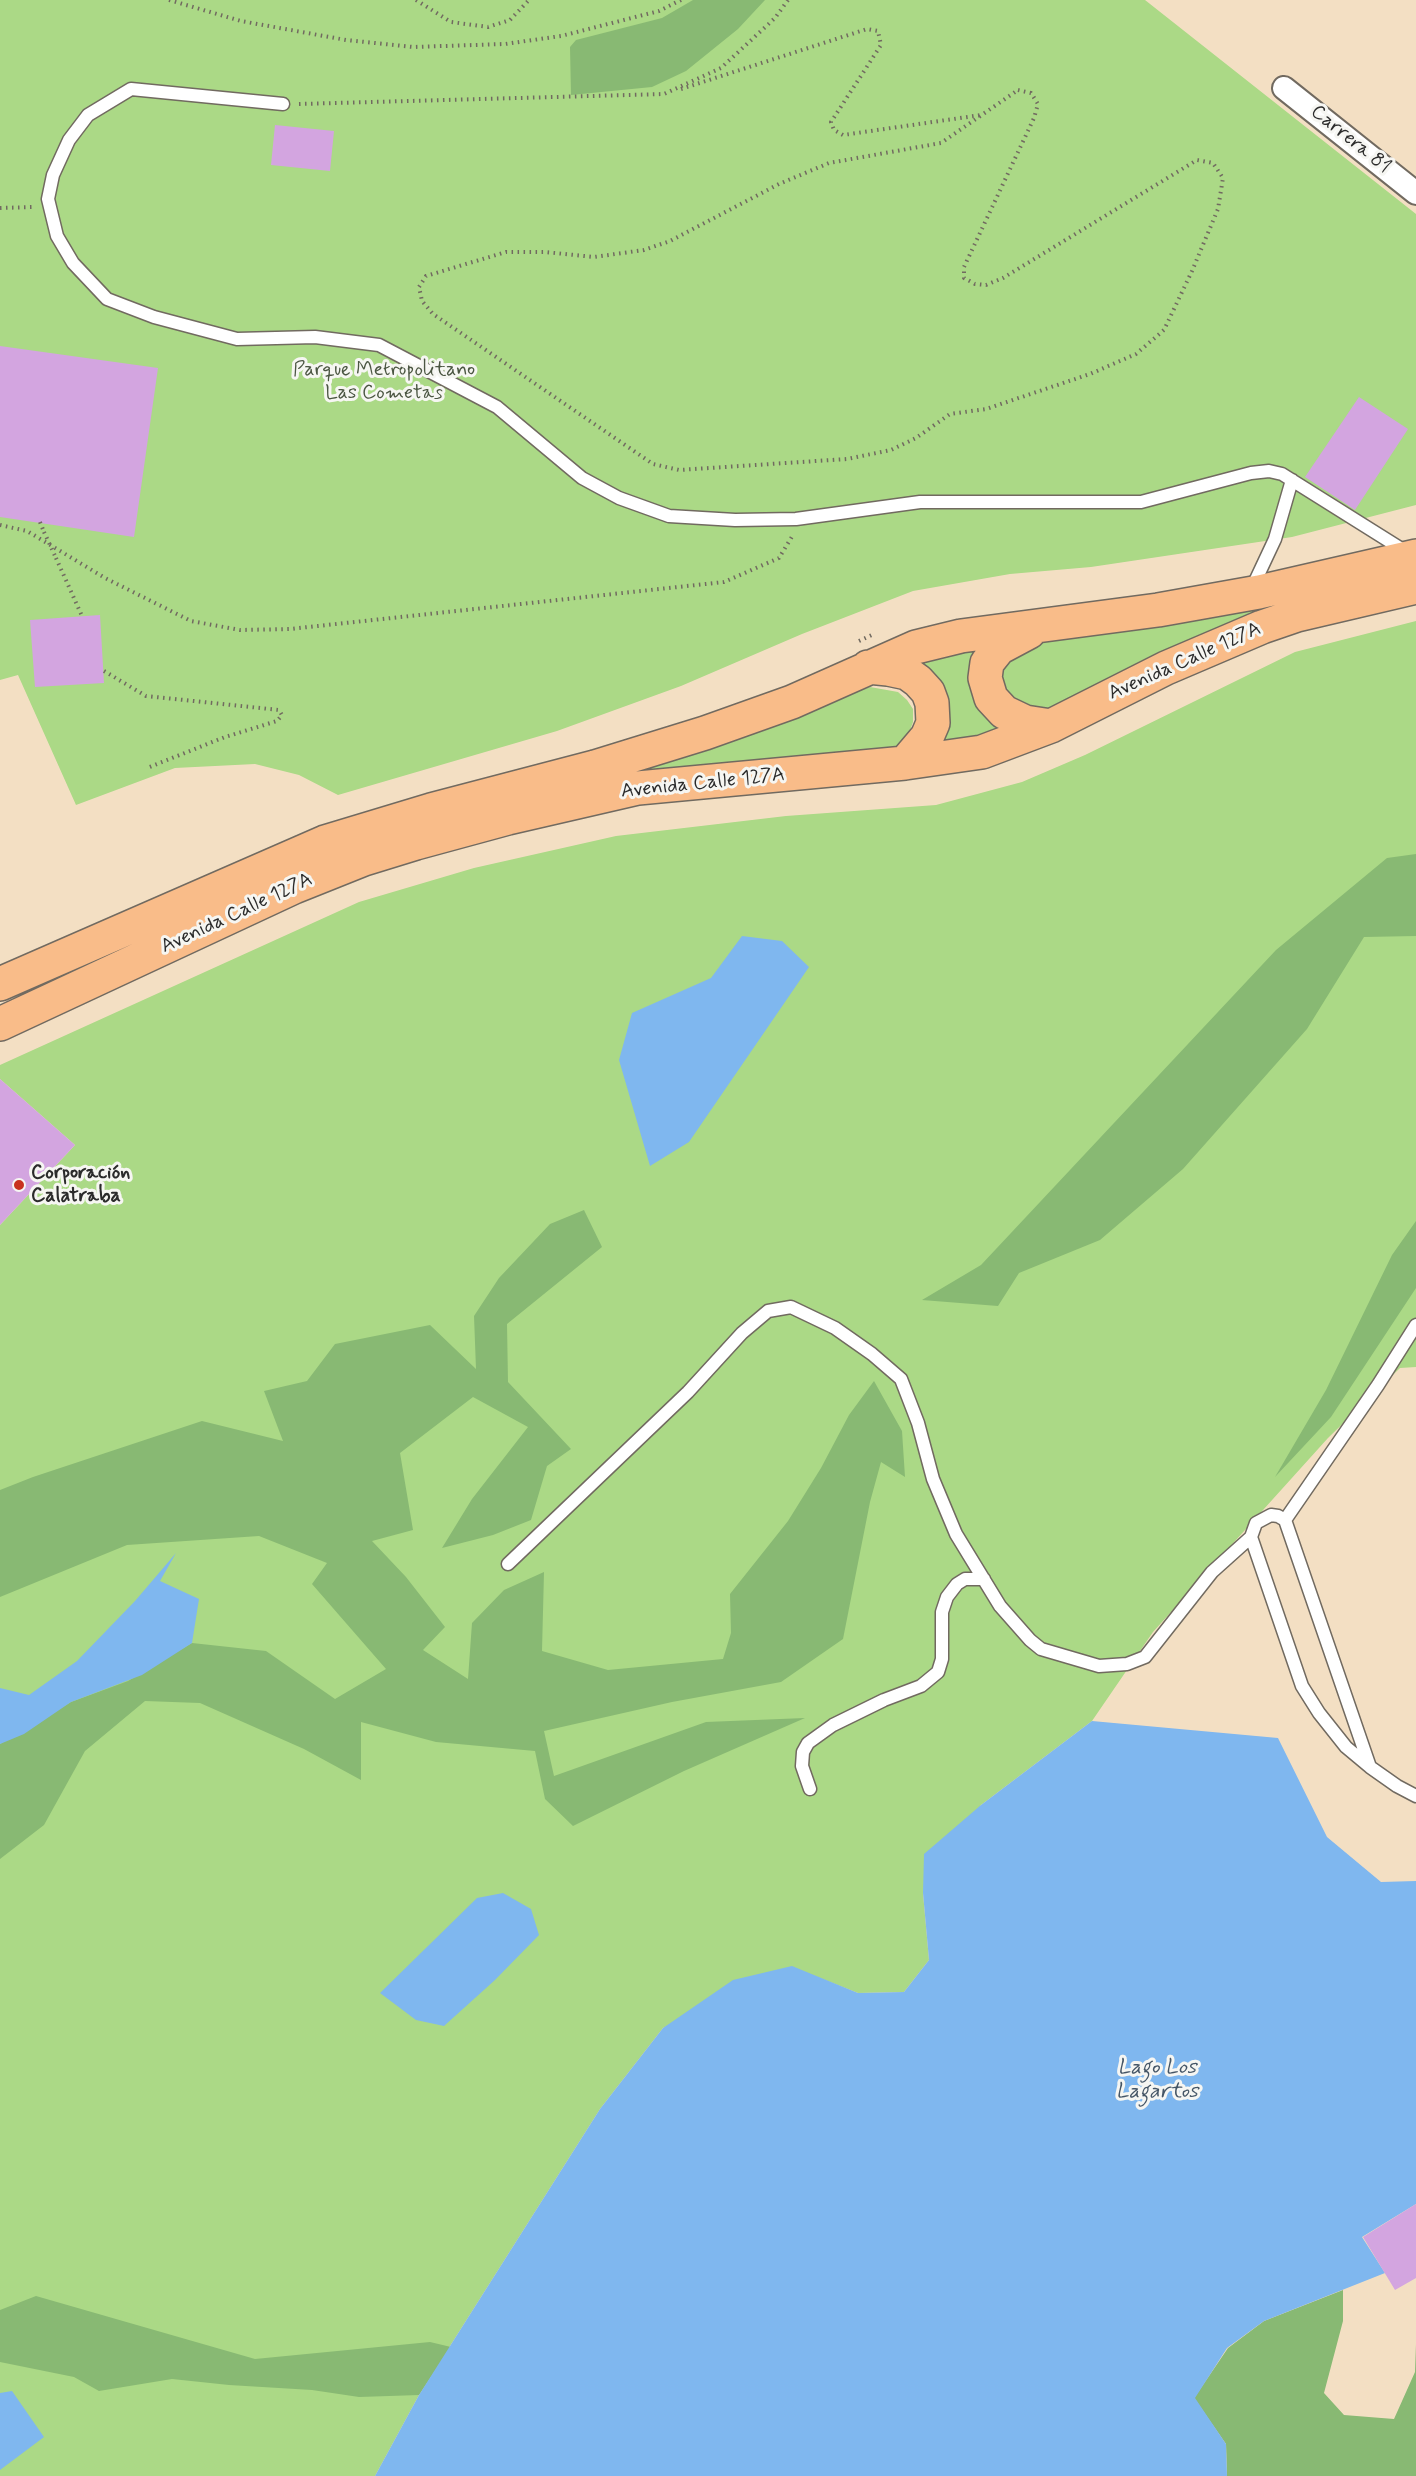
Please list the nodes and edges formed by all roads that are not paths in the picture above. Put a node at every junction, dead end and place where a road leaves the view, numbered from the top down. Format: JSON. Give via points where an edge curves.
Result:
{"nodes":[{"id":1,"x":1284,"y":88,"type":"dead end"},
{"id":2,"x":283,"y":104,"type":"road end"},
{"id":3,"x":1416,"y":193,"type":"edge"},
{"id":4,"x":1292,"y":480,"type":"junction"},
{"id":5,"x":1415,"y":567,"type":"edge"},
{"id":6,"x":1249,"y":594,"type":"junction"},
{"id":7,"x":1042,"y":627,"type":"junction"},
{"id":8,"x":868,"y":667,"type":"junction"},
{"id":9,"x":1051,"y":726,"type":"junction"},
{"id":10,"x":905,"y":763,"type":"junction"},
{"id":11,"x":0,"y":984,"type":"edge"},
{"id":12,"x":0,"y":1024,"type":"edge"},
{"id":13,"x":1416,"y":1325,"type":"edge"},
{"id":14,"x":1285,"y":1520,"type":"junction"},
{"id":15,"x":1251,"y":1537,"type":"junction"},
{"id":16,"x":508,"y":1564,"type":"dead end"},
{"id":17,"x":984,"y":1579,"type":"junction"},
{"id":18,"x":1370,"y":1767,"type":"junction"},
{"id":19,"x":810,"y":1789,"type":"dead end"},
{"id":20,"x":1416,"y":1796,"type":"edge"}],
"edges":[{"from":1,"to":3,"type":"street","name":"Carrera 81"},
{"from":2,"to":4,"type":"lane","via":[[131,89],[88,115],[69,140],[53,175],[48,199],[57,236],[73,263],[106,298],[154,317],[237,339],[315,337],[379,345],[497,407],[582,478],[619,498],[669,516],[796,519],[920,502],[1141,502],[1251,473],[1269,471]]},
{"from":4,"to":5,"type":"lane"},
{"from":4,"to":6,"type":"lane","via":[[1275,540]]},
{"from":5,"to":6,"type":"main road","name":"Avenida Calle 127A"},
{"from":5,"to":9,"type":"main road","name":"Avenida Calle 127A","via":[[1166,668]]},
{"from":6,"to":7,"type":"main road","name":"Avenida Calle 127A"},
{"from":7,"to":8,"type":"main road","name":"Avenida Calle 127A","via":[[941,640]]},
{"from":7,"to":9,"type":"main road","via":[[999,648],[987,663],[985,678],[991,698],[1004,712],[1025,722]]},
{"from":8,"to":10,"type":"main road","via":[[907,673],[928,692],[933,723],[927,737]]},
{"from":8,"to":11,"type":"main road","name":"Avenida Calle 127A","via":[[792,702],[705,733],[326,842]]},
{"from":9,"to":10,"type":"main road","name":"Avenida Calle 127A","via":[[982,752]]},
{"from":10,"to":12,"type":"main road","name":"Avenida Calle 127A","via":[[638,788],[416,843],[294,887]]},
{"from":13,"to":14,"type":"lane"},
{"from":14,"to":15,"type":"lane","via":[[1278,1515],[1263,1519],[1253,1528]]},
{"from":14,"to":18,"type":"lane"},
{"from":15,"to":17,"type":"lane","via":[[1212,1572],[1145,1658],[1127,1664],[1099,1666],[1041,1648],[1000,1606]]},
{"from":15,"to":18,"type":"lane","via":[[1302,1686],[1346,1747]]},
{"from":16,"to":17,"type":"lane","via":[[688,1392],[742,1333],[768,1311],[791,1307],[835,1328],[901,1379],[942,1501],[956,1534]]},
{"from":17,"to":19,"type":"lane","via":[[965,1579],[946,1597],[938,1672],[921,1686],[833,1725],[808,1743],[802,1752],[802,1766]]},
{"from":18,"to":20,"type":"lane"}]}
